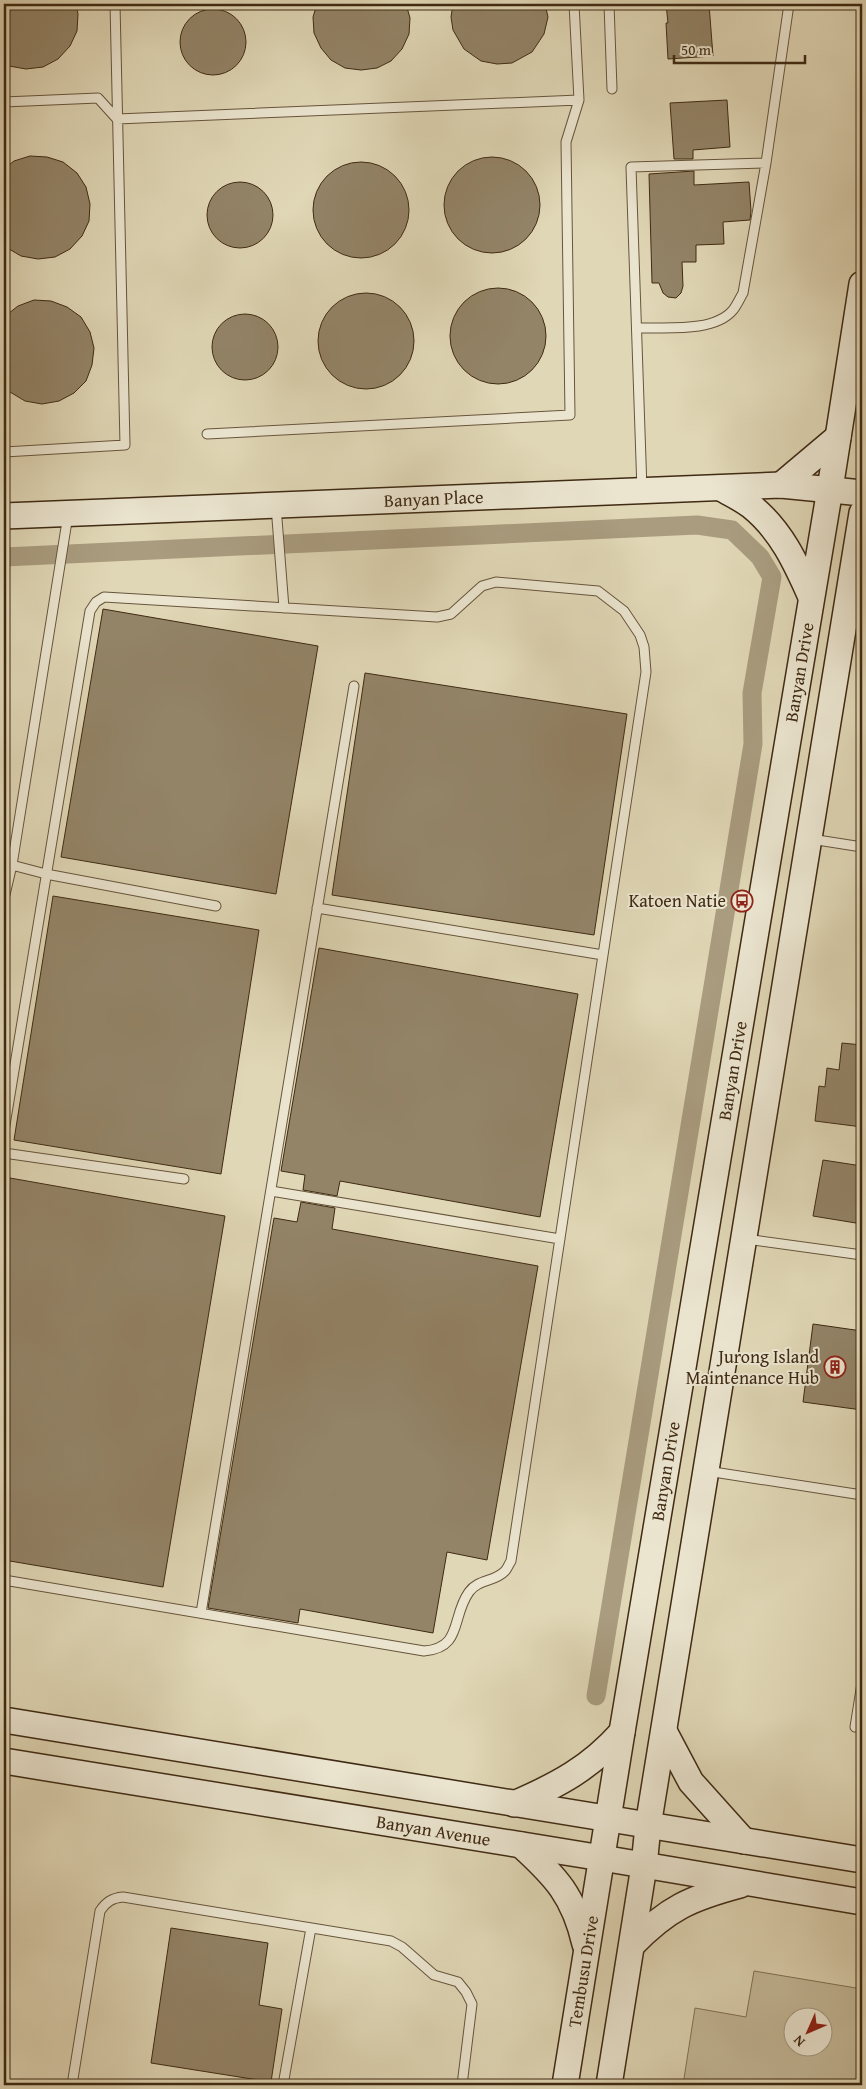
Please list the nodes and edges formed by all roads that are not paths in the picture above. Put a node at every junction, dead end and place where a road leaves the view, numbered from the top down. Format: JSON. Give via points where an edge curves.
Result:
{"nodes":[{"id":1,"x":115,"y":4,"type":"edge"},
{"id":2,"x":574,"y":4,"type":"edge"},
{"id":3,"x":609,"y":4,"type":"edge"},
{"id":4,"x":789,"y":4,"type":"edge"},
{"id":5,"x":612,"y":89,"type":"dead end"},
{"id":6,"x":579,"y":100,"type":"junction"},
{"id":7,"x":4,"y":102,"type":"edge"},
{"id":8,"x":117,"y":119,"type":"junction"},
{"id":9,"x":766,"y":163,"type":"junction"},
{"id":10,"x":862,"y":284,"type":"edge"},
{"id":11,"x":637,"y":328,"type":"junction"},
{"id":12,"x":207,"y":434,"type":"dead end"},
{"id":13,"x":838,"y":436,"type":"junction"},
{"id":14,"x":4,"y":452,"type":"edge"},
{"id":15,"x":781,"y":485,"type":"junction"},
{"id":16,"x":721,"y":488,"type":"junction"},
{"id":17,"x":830,"y":489,"type":"junction"},
{"id":18,"x":642,"y":491,"type":"junction"},
{"id":19,"x":862,"y":493,"type":"edge"},
{"id":20,"x":862,"y":513,"type":"edge"},
{"id":21,"x":4,"y":516,"type":"edge"},
{"id":22,"x":276,"y":516,"type":"junction"},
{"id":23,"x":67,"y":524,"type":"junction"},
{"id":24,"x":811,"y":597,"type":"junction"},
{"id":25,"x":284,"y":608,"type":"junction"},
{"id":26,"x":354,"y":686,"type":"dead end"},
{"id":27,"x":809,"y":838,"type":"junction"},
{"id":28,"x":862,"y":847,"type":"edge"},
{"id":29,"x":8,"y":864,"type":"edge"},
{"id":30,"x":46,"y":874,"type":"junction"},
{"id":31,"x":4,"y":900,"type":"edge"},
{"id":32,"x":216,"y":906,"type":"dead end"},
{"id":33,"x":317,"y":908,"type":"junction"},
{"id":34,"x":603,"y":955,"type":"junction"},
{"id":35,"x":4,"y":1131,"type":"edge"},
{"id":36,"x":4,"y":1153,"type":"edge"},
{"id":37,"x":184,"y":1180,"type":"dead end"},
{"id":38,"x":271,"y":1190,"type":"junction"},
{"id":39,"x":744,"y":1238,"type":"junction"},
{"id":40,"x":560,"y":1239,"type":"junction"},
{"id":41,"x":862,"y":1255,"type":"edge"},
{"id":42,"x":706,"y":1471,"type":"junction"},
{"id":43,"x":862,"y":1495,"type":"edge"},
{"id":44,"x":4,"y":1580,"type":"edge"},
{"id":45,"x":201,"y":1613,"type":"junction"},
{"id":46,"x":862,"y":1683,"type":"edge"},
{"id":47,"x":4,"y":1720,"type":"edge"},
{"id":48,"x":855,"y":1727,"type":"dead end"},
{"id":49,"x":664,"y":1730,"type":"junction"},
{"id":50,"x":622,"y":1732,"type":"junction"},
{"id":51,"x":4,"y":1761,"type":"edge"},
{"id":52,"x":514,"y":1804,"type":"junction"},
{"id":53,"x":608,"y":1819,"type":"junction"},
{"id":54,"x":648,"y":1826,"type":"junction"},
{"id":55,"x":744,"y":1841,"type":"junction"},
{"id":56,"x":521,"y":1845,"type":"junction"},
{"id":57,"x":602,"y":1858,"type":"junction"},
{"id":58,"x":862,"y":1860,"type":"edge"},
{"id":59,"x":644,"y":1866,"type":"junction"},
{"id":60,"x":747,"y":1883,"type":"junction"},
{"id":61,"x":862,"y":1902,"type":"edge"},
{"id":62,"x":311,"y":1928,"type":"junction"},
{"id":63,"x":632,"y":1945,"type":"junction"},
{"id":64,"x":586,"y":1954,"type":"junction"},
{"id":65,"x":72,"y":2085,"type":"edge"},
{"id":66,"x":283,"y":2085,"type":"edge"},
{"id":67,"x":462,"y":2085,"type":"edge"},
{"id":68,"x":565,"y":2085,"type":"edge"},
{"id":69,"x":609,"y":2085,"type":"edge"}],
"edges":[{"from":1,"to":8,"type":"lane"},
{"from":2,"to":6,"type":"lane"},
{"from":3,"to":5,"type":"lane"},
{"from":4,"to":9,"type":"lane"},
{"from":6,"to":8,"type":"lane"},
{"from":6,"to":12,"type":"lane","via":[[566,142],[570,415]]},
{"from":7,"to":8,"type":"lane","via":[[98,98]]},
{"from":8,"to":14,"type":"lane","via":[[125,445]]},
{"from":9,"to":11,"type":"lane","via":[[743,293],[734,309],[708,325]]},
{"from":9,"to":11,"type":"lane","via":[[631,167]]},
{"from":10,"to":13,"type":"street","name":"Banyan Drive"},
{"from":11,"to":18,"type":"lane"},
{"from":13,"to":15,"type":"street"},
{"from":13,"to":17,"type":"street","name":"Banyan Drive"},
{"from":15,"to":16,"type":"street","name":"Banyan Place"},
{"from":15,"to":17,"type":"street","name":"Banyan Place"},
{"from":16,"to":18,"type":"street","name":"Banyan Place"},
{"from":16,"to":24,"type":"street","via":[[750,505],[768,521],[791,552]]},
{"from":17,"to":19,"type":"street","name":"Banyan Place"},
{"from":17,"to":24,"type":"street","name":"Banyan Drive"},
{"from":18,"to":22,"type":"street","name":"Banyan Place"},
{"from":20,"to":27,"type":"street","name":"Banyan Drive"},
{"from":21,"to":23,"type":"street","name":"Banyan Place"},
{"from":22,"to":23,"type":"street","name":"Banyan Place"},
{"from":22,"to":25,"type":"lane"},
{"from":23,"to":29,"type":"lane"},
{"from":24,"to":50,"type":"street","name":"Banyan Drive"},
{"from":25,"to":30,"type":"lane","via":[[104,597],[96,602],[90,611]]},
{"from":25,"to":34,"type":"lane","via":[[437,617],[451,614],[482,586],[496,582],[598,591],[624,611],[640,634],[646,672]]},
{"from":26,"to":33,"type":"lane"},
{"from":27,"to":28,"type":"lane"},
{"from":27,"to":39,"type":"street","name":"Banyan Drive"},
{"from":29,"to":30,"type":"lane"},
{"from":29,"to":31,"type":"lane"},
{"from":30,"to":32,"type":"lane"},
{"from":30,"to":35,"type":"lane"},
{"from":33,"to":34,"type":"lane"},
{"from":33,"to":38,"type":"lane"},
{"from":34,"to":40,"type":"lane"},
{"from":36,"to":37,"type":"lane"},
{"from":38,"to":40,"type":"lane"},
{"from":38,"to":45,"type":"lane"},
{"from":39,"to":41,"type":"lane"},
{"from":39,"to":42,"type":"street","name":"Banyan Drive"},
{"from":40,"to":45,"type":"lane","via":[[511,1561],[505,1571],[493,1579],[476,1583],[469,1591],[449,1642],[438,1650],[424,1651]]},
{"from":42,"to":43,"type":"lane"},
{"from":42,"to":49,"type":"street","name":"Banyan Drive"},
{"from":44,"to":45,"type":"lane"},
{"from":46,"to":48,"type":"lane"},
{"from":47,"to":52,"type":"street"},
{"from":49,"to":54,"type":"street","name":"Banyan Drive"},
{"from":49,"to":55,"type":"street","via":[[691,1782]]},
{"from":50,"to":52,"type":"street","via":[[584,1768],[555,1786]]},
{"from":50,"to":53,"type":"street","name":"Banyan Drive"},
{"from":51,"to":56,"type":"street","name":"Banyan Avenue"},
{"from":52,"to":53,"type":"street"},
{"from":53,"to":54,"type":"street"},
{"from":53,"to":57,"type":"street","name":"Banyan Drive"},
{"from":54,"to":55,"type":"street"},
{"from":54,"to":59,"type":"street","name":"Banyan Drive"},
{"from":55,"to":58,"type":"street"},
{"from":56,"to":57,"type":"street","name":"Banyan Avenue"},
{"from":56,"to":64,"type":"street","via":[[550,1871],[569,1896],[580,1922]]},
{"from":57,"to":59,"type":"street","name":"Banyan Avenue"},
{"from":57,"to":64,"type":"street","name":"Tembusu Drive"},
{"from":59,"to":60,"type":"street","name":"Banyan Avenue"},
{"from":59,"to":63,"type":"street"},
{"from":60,"to":61,"type":"street","name":"Banyan Avenue"},
{"from":60,"to":63,"type":"street","via":[[709,1893],[678,1906],[651,1925]]},
{"from":62,"to":65,"type":"lane","via":[[123,1896],[105,1903],[100,1912]]},
{"from":62,"to":66,"type":"lane"},
{"from":62,"to":67,"type":"lane","via":[[391,1941],[434,1975],[458,1982],[472,2004]]},
{"from":63,"to":69,"type":"street"},
{"from":64,"to":68,"type":"street","name":"Tembusu Drive"}]}
